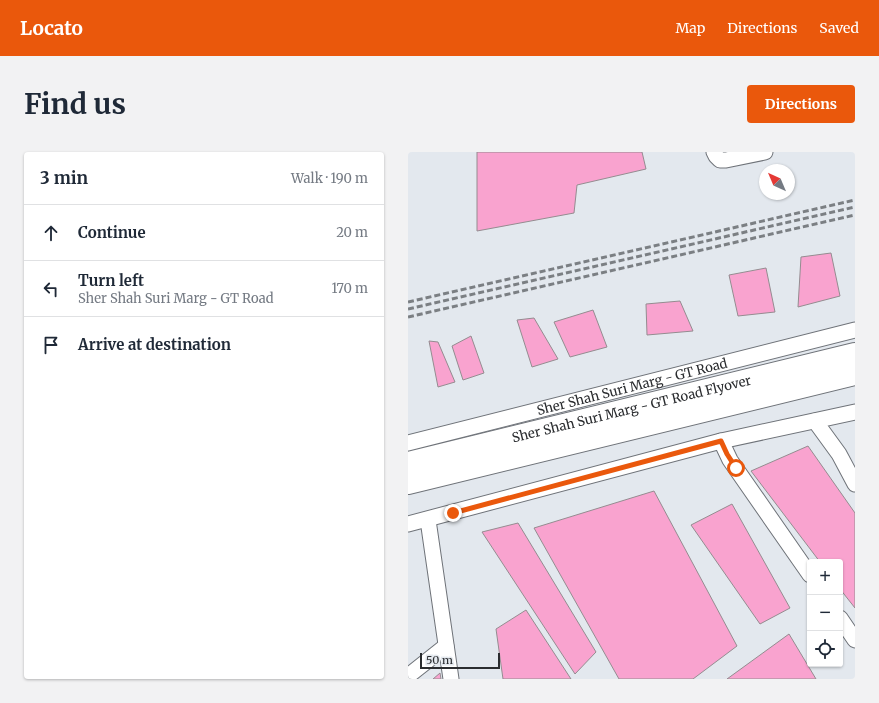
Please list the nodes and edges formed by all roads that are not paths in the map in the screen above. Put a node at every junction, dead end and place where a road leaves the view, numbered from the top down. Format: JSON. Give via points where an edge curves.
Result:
{"nodes":[{"id":1,"x":714,"y":152,"type":"edge"},
{"id":2,"x":765,"y":152,"type":"edge"},
{"id":3,"x":855,"y":330,"type":"edge"},
{"id":4,"x":855,"y":354,"type":"edge"},
{"id":5,"x":855,"y":374,"type":"edge"},
{"id":6,"x":855,"y":412,"type":"edge"},
{"id":7,"x":815,"y":421,"type":"junction"},
{"id":8,"x":596,"y":427,"type":"junction"},
{"id":9,"x":721,"y":441,"type":"junction"},
{"id":10,"x":408,"y":443,"type":"edge"},
{"id":11,"x":408,"y":462,"type":"edge"},
{"id":12,"x":408,"y":483,"type":"edge"},
{"id":13,"x":855,"y":484,"type":"edge"},
{"id":14,"x":428,"y":520,"type":"junction"},
{"id":15,"x":408,"y":524,"type":"edge"},
{"id":16,"x":807,"y":571,"type":"edge"},
{"id":17,"x":843,"y":622,"type":"edge"},
{"id":18,"x":855,"y":640,"type":"edge"},
{"id":19,"x":446,"y":646,"type":"junction"},
{"id":20,"x":408,"y":676,"type":"edge"},
{"id":21,"x":451,"y":679,"type":"edge"}],
"edges":[{"from":1,"to":2,"type":"street","via":[[720,160]]},
{"from":3,"to":10,"type":"street","name":"Sher Shah Suri Marg - GT Road"},
{"from":4,"to":8,"type":"highway","name":"Sher Shah Suri Marg - GT Road Flyover"},
{"from":5,"to":8,"type":"highway","name":"Sher Shah Suri Marg - GT Road Flyover"},
{"from":6,"to":7,"type":"street"},
{"from":7,"to":9,"type":"street"},
{"from":7,"to":13,"type":"street","via":[[839,454]]},
{"from":8,"to":11,"type":"highway","name":"Sher Shah Suri Marg - GT Road Flyover"},
{"from":8,"to":12,"type":"highway","name":"Sher Shah Suri Marg - GT Road Flyover"},
{"from":9,"to":14,"type":"street"},
{"from":9,"to":16,"type":"street","via":[[730,460]]},
{"from":14,"to":15,"type":"street"},
{"from":14,"to":19,"type":"street"},
{"from":17,"to":18,"type":"street"},
{"from":19,"to":20,"type":"street"},
{"from":19,"to":21,"type":"street"}]}
